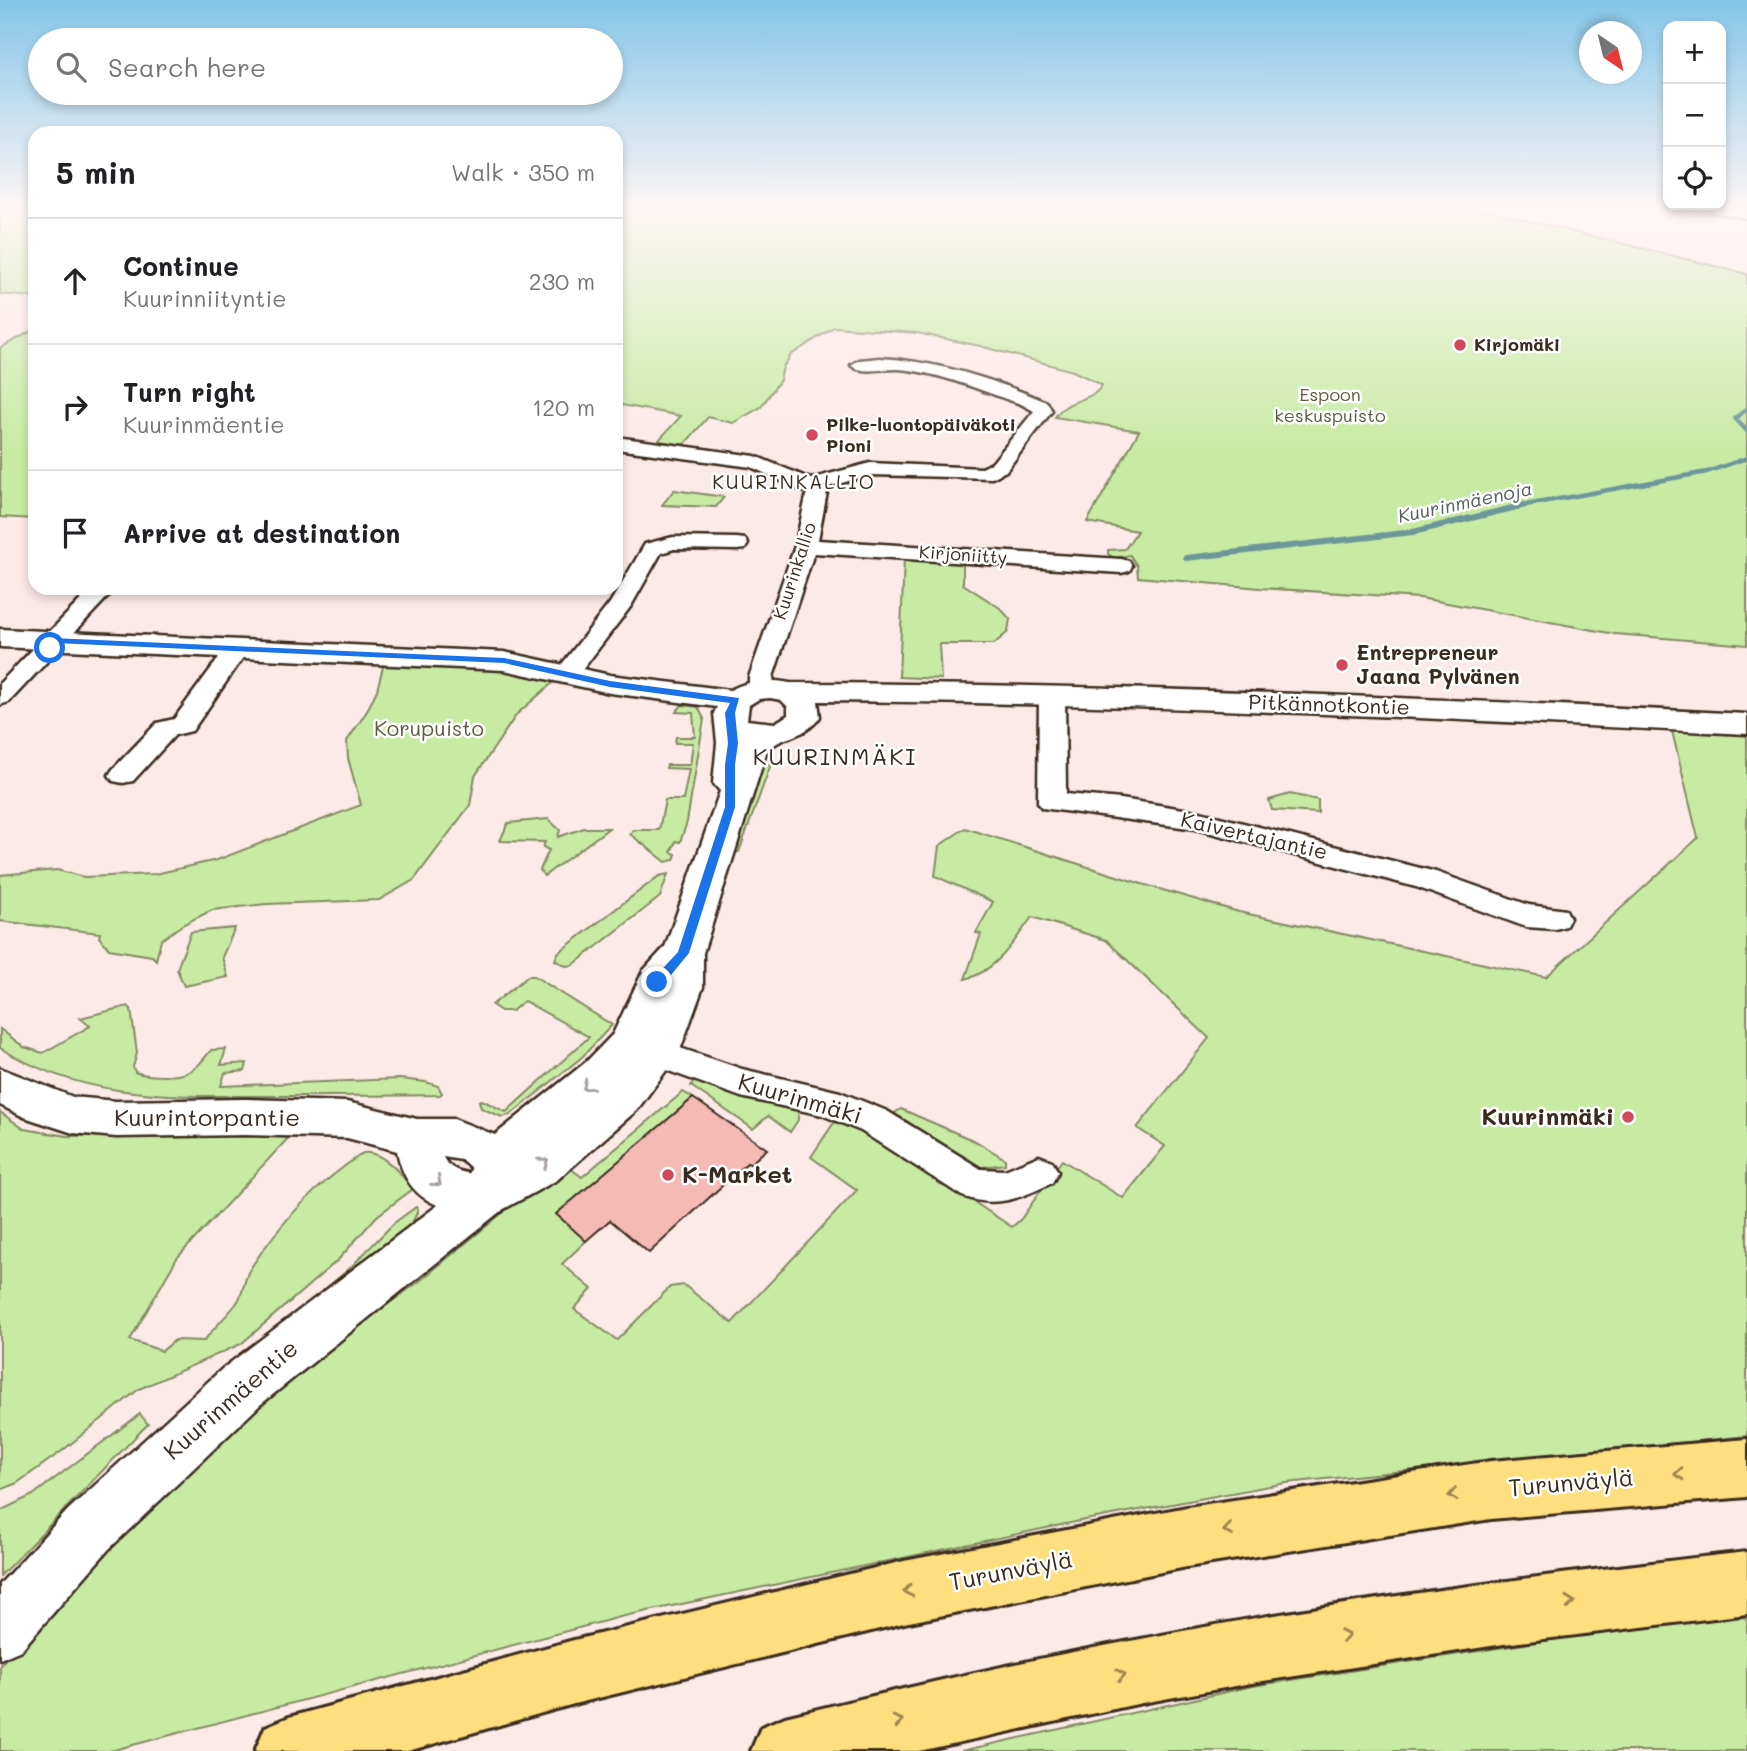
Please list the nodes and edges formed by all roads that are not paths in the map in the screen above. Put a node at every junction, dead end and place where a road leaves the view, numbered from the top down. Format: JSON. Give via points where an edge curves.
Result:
{"nodes":[{"id":1,"x":859,"y":365,"type":"dead end"},
{"id":2,"x":623,"y":444,"type":"edge"},
{"id":3,"x":810,"y":486,"type":"junction"},
{"id":4,"x":737,"y":544,"type":"dead end"},
{"id":5,"x":806,"y":546,"type":"junction"},
{"id":6,"x":1121,"y":566,"type":"dead end"},
{"id":7,"x":98,"y":595,"type":"edge"},
{"id":8,"x":0,"y":638,"type":"edge"},
{"id":9,"x":52,"y":640,"type":"junction"},
{"id":10,"x":237,"y":649,"type":"junction"},
{"id":11,"x":566,"y":673,"type":"junction"},
{"id":12,"x":1052,"y":695,"type":"junction"},
{"id":13,"x":0,"y":697,"type":"edge"},
{"id":14,"x":765,"y":702,"type":"junction"},
{"id":15,"x":1747,"y":724,"type":"edge"},
{"id":16,"x":123,"y":775,"type":"dead end"},
{"id":17,"x":730,"y":807,"type":"junction"},
{"id":18,"x":1555,"y":918,"type":"dead end"},
{"id":19,"x":643,"y":1049,"type":"junction"},
{"id":20,"x":0,"y":1085,"type":"edge"},
{"id":21,"x":1040,"y":1172,"type":"dead end"},
{"id":22,"x":490,"y":1179,"type":"junction"},
{"id":23,"x":1747,"y":1468,"type":"edge"},
{"id":24,"x":1747,"y":1583,"type":"edge"},
{"id":25,"x":0,"y":1629,"type":"edge"},
{"id":26,"x":289,"y":1751,"type":"edge"},
{"id":27,"x":785,"y":1751,"type":"edge"}],
"edges":[{"from":1,"to":3,"type":"street","via":[[908,365],[1027,400],[1043,411],[999,467],[985,474],[870,469]]},
{"from":2,"to":3,"type":"street","via":[[755,462]]},
{"from":3,"to":5,"type":"street","name":"Kuurinkallio","via":[[817,499]]},
{"from":4,"to":11,"type":"street","via":[[673,543],[653,549],[620,606]]},
{"from":5,"to":6,"type":"street","name":"Kirjoniitty"},
{"from":5,"to":14,"type":"street","name":"Kuurinkallio","via":[[761,677]]},
{"from":7,"to":9,"type":"street"},
{"from":8,"to":9,"type":"street"},
{"from":9,"to":10,"type":"street"},
{"from":9,"to":13,"type":"street","via":[[50,648]]},
{"from":10,"to":11,"type":"street","via":[[504,660]]},
{"from":10,"to":16,"type":"street","via":[[183,725],[166,729]]},
{"from":11,"to":14,"type":"street","via":[[610,684]]},
{"from":12,"to":14,"type":"street","name":"Pitkännotkontie","via":[[911,692]]},
{"from":12,"to":15,"type":"street","name":"Pitkännotkontie"},
{"from":12,"to":18,"type":"street","name":"Kaivertajantie","via":[[1052,802],[1196,820],[1425,879],[1526,916]]},
{"from":14,"to":17,"type":"street","name":"Kuurinmäentie","via":[[733,743]]},
{"from":14,"to":17,"type":"street","name":"Kuurinmäentie","via":[[737,725],[770,733],[750,753]]},
{"from":17,"to":19,"type":"street","name":"Kuurinmäentie","via":[[683,953],[683,988]]},
{"from":19,"to":21,"type":"street","name":"Kuurinmäki","via":[[741,1083],[827,1102],[874,1121],[975,1185],[1007,1186]]},
{"from":19,"to":22,"type":"street","name":"Kuurinmäentie","via":[[622,1097],[564,1147],[541,1166]]},
{"from":20,"to":22,"type":"street","name":"Kuurintorpantie","via":[[73,1115],[347,1120],[417,1138],[420,1164],[444,1189]]},
{"from":22,"to":25,"type":"street","name":"Kuurinmäentie","via":[[240,1387],[88,1530]]},
{"from":23,"to":26,"type":"highway","name":"Turunväylä","one_way":true,"via":[[1491,1490],[1187,1536],[904,1592],[574,1672]]},
{"from":27,"to":24,"type":"highway","one_way":true,"via":[[922,1715],[1216,1657],[1545,1605]]}]}
